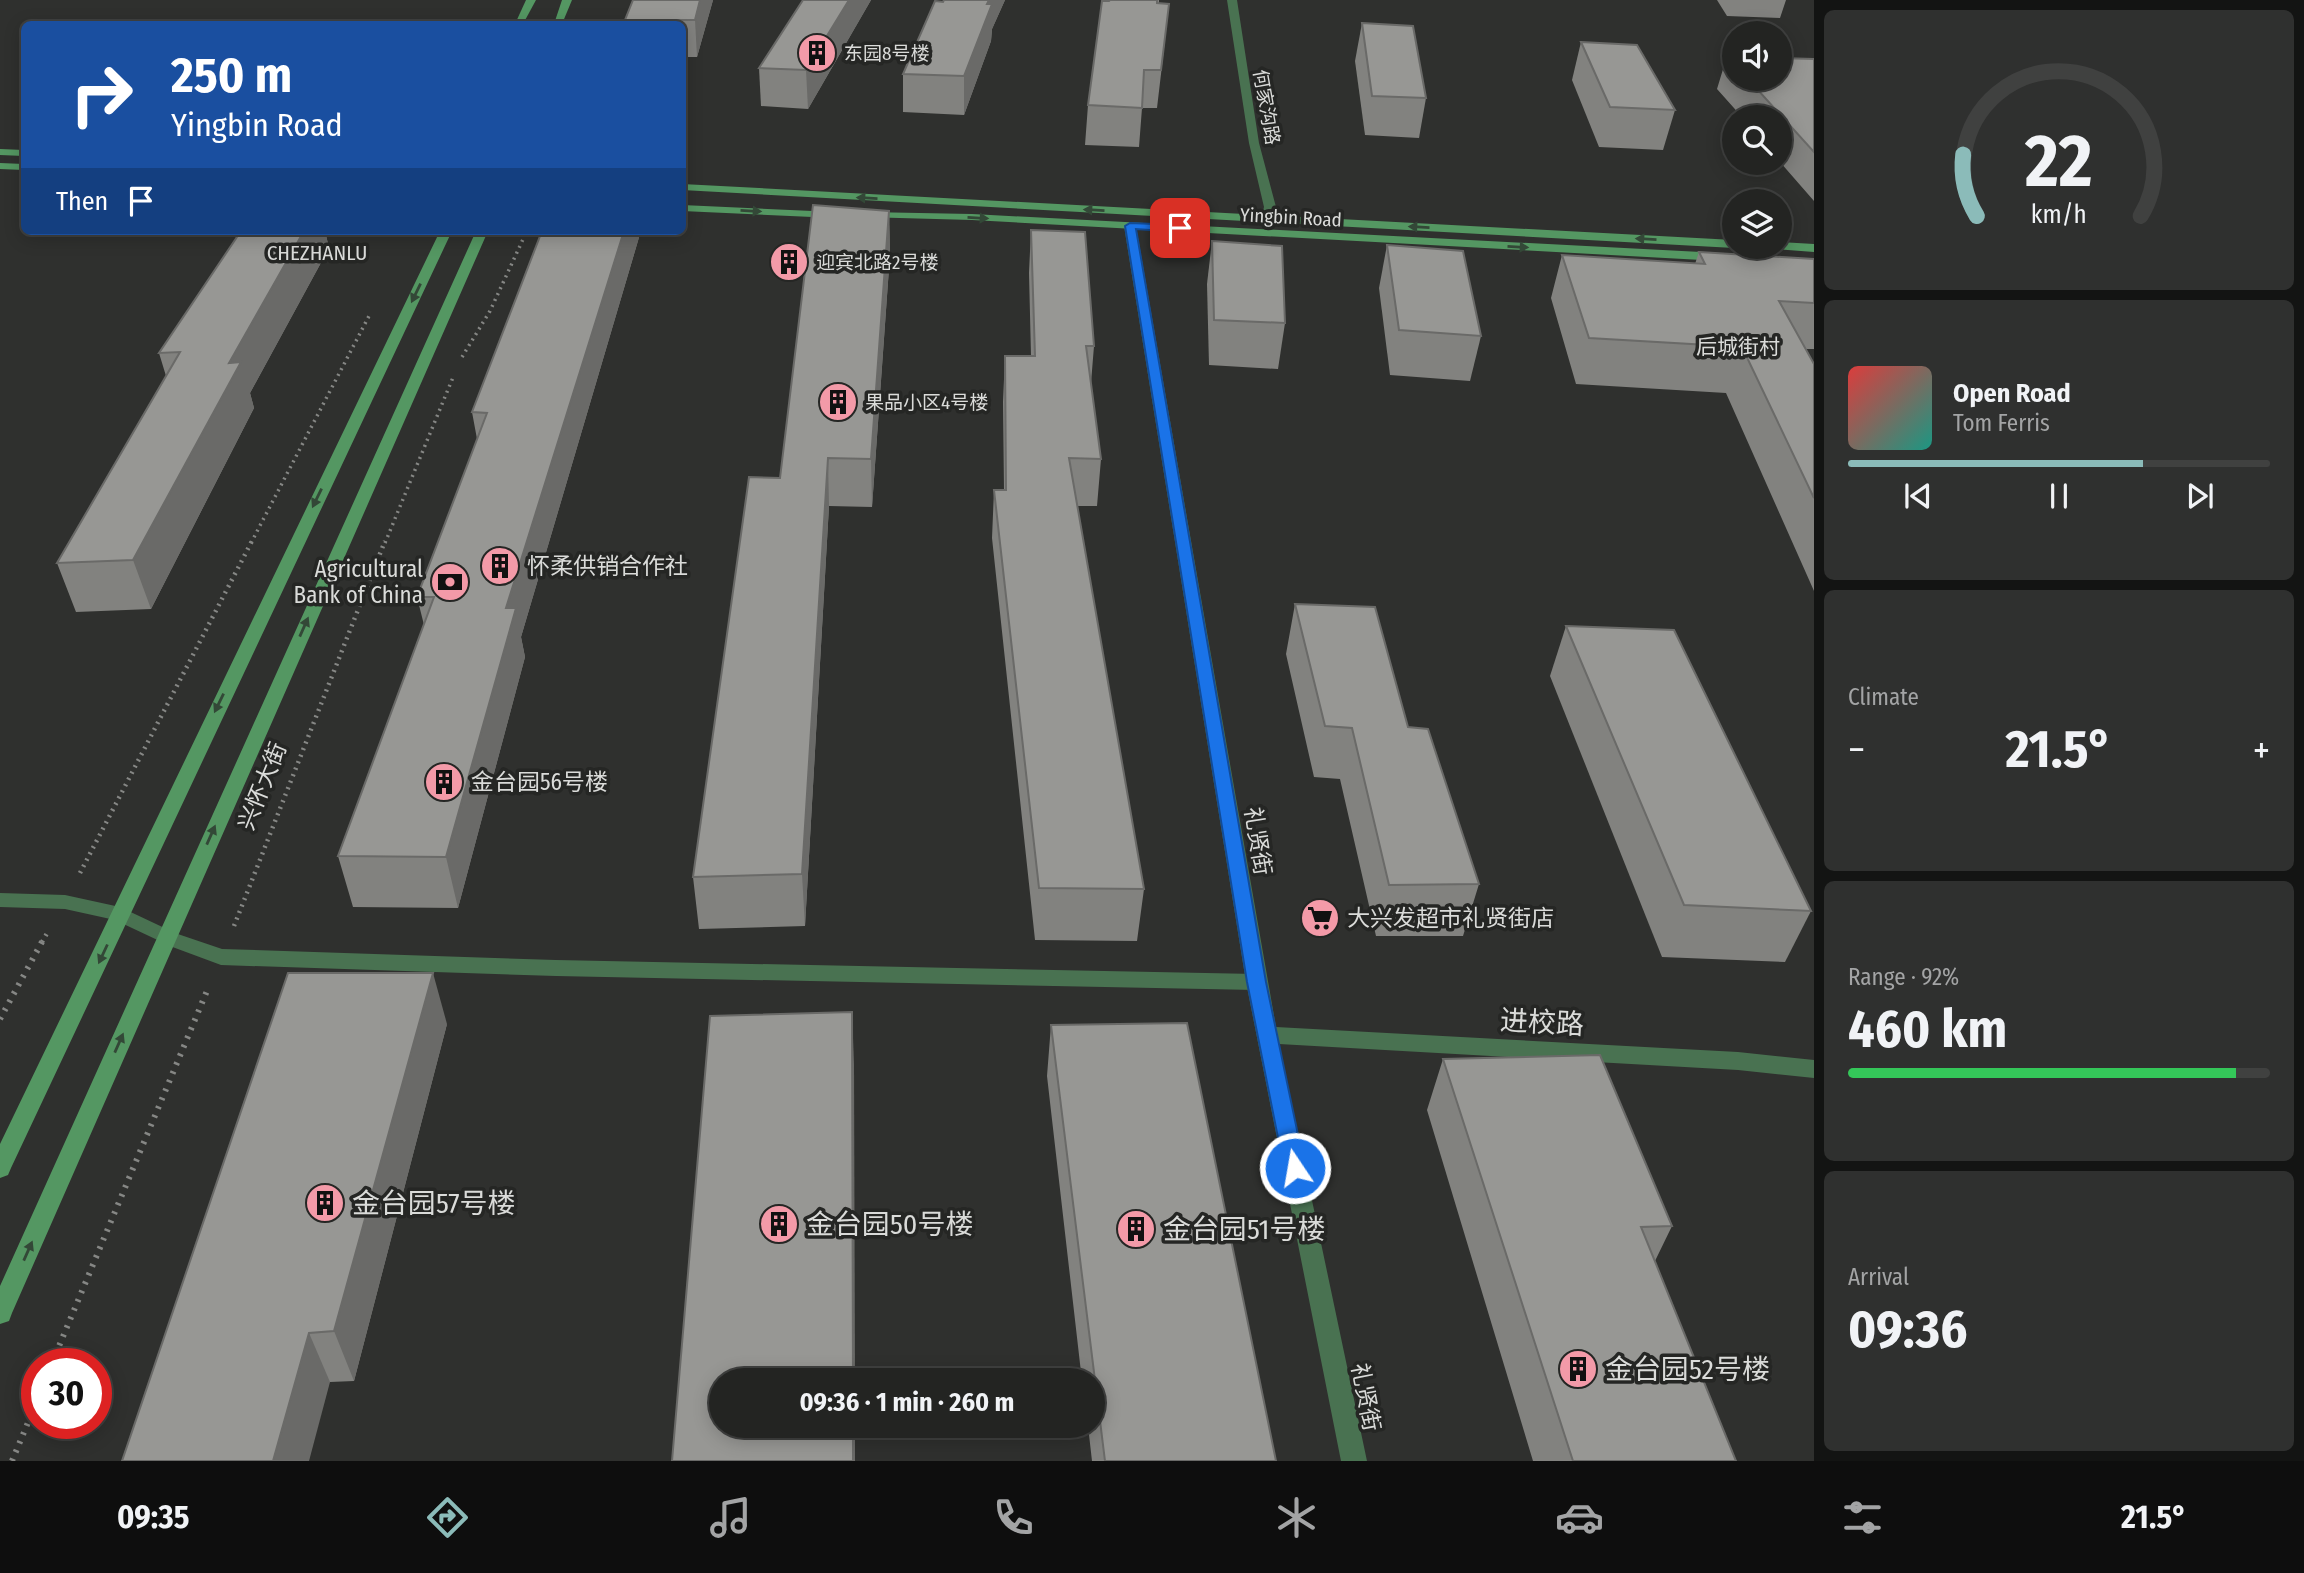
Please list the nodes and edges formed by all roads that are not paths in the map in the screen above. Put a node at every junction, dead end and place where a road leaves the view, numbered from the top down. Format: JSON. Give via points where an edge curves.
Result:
{"nodes":[{"id":1,"x":531,"y":0,"type":"edge"},
{"id":2,"x":567,"y":0,"type":"edge"},
{"id":3,"x":1232,"y":0,"type":"edge"},
{"id":4,"x":520,"y":21,"type":"edge"},
{"id":5,"x":559,"y":21,"type":"edge"},
{"id":6,"x":0,"y":152,"type":"edge"},
{"id":7,"x":21,"y":153,"type":"edge"},
{"id":8,"x":0,"y":166,"type":"edge"},
{"id":9,"x":21,"y":167,"type":"edge"},
{"id":10,"x":686,"y":187,"type":"edge"},
{"id":11,"x":686,"y":208,"type":"edge"},
{"id":12,"x":1267,"y":219,"type":"junction"},
{"id":13,"x":1130,"y":226,"type":"junction"},
{"id":14,"x":444,"y":235,"type":"edge"},
{"id":15,"x":480,"y":235,"type":"edge"},
{"id":16,"x":1722,"y":243,"type":"edge"},
{"id":17,"x":1792,"y":247,"type":"edge"},
{"id":18,"x":1814,"y":248,"type":"edge"},
{"id":19,"x":1722,"y":258,"type":"edge"},
{"id":20,"x":0,"y":900,"type":"edge"},
{"id":21,"x":120,"y":914,"type":"junction"},
{"id":22,"x":166,"y":937,"type":"junction"},
{"id":23,"x":1256,"y":982,"type":"junction"},
{"id":24,"x":1268,"y":1035,"type":"junction"},
{"id":25,"x":1814,"y":1069,"type":"edge"},
{"id":26,"x":0,"y":1168,"type":"edge"},
{"id":27,"x":0,"y":1313,"type":"edge"},
{"id":28,"x":1354,"y":1461,"type":"edge"}],
"edges":[{"from":1,"to":4,"type":"main road"},
{"from":2,"to":5,"type":"main road"},
{"from":3,"to":12,"type":"street","name":"何家沟路","via":[[1254,143],[1270,207]]},
{"from":6,"to":7,"type":"main road"},
{"from":8,"to":9,"type":"main road"},
{"from":12,"to":10,"type":"main road","name":"Yingbin Road","one_way":true},
{"from":11,"to":13,"type":"main road","name":"Yingbin Road","one_way":true},
{"from":16,"to":12,"type":"main road","name":"Yingbin Road","one_way":true},
{"from":13,"to":19,"type":"main road","name":"Yingbin Road","one_way":true},
{"from":13,"to":23,"type":"street","name":"礼贤街"},
{"from":14,"to":21,"type":"main road","one_way":true},
{"from":22,"to":15,"type":"main road","name":"兴怀大街","one_way":true},
{"from":17,"to":18,"type":"main road"},
{"from":20,"to":21,"type":"street","via":[[65,902]]},
{"from":21,"to":22,"type":"street"},
{"from":21,"to":26,"type":"main road","one_way":true},
{"from":22,"to":23,"type":"street","via":[[221,957]]},
{"from":27,"to":22,"type":"main road","name":"兴怀大街","one_way":true},
{"from":23,"to":24,"type":"street","name":"礼贤街"},
{"from":24,"to":25,"type":"street","name":"进校路"},
{"from":24,"to":28,"type":"street","name":"礼贤街"}]}
